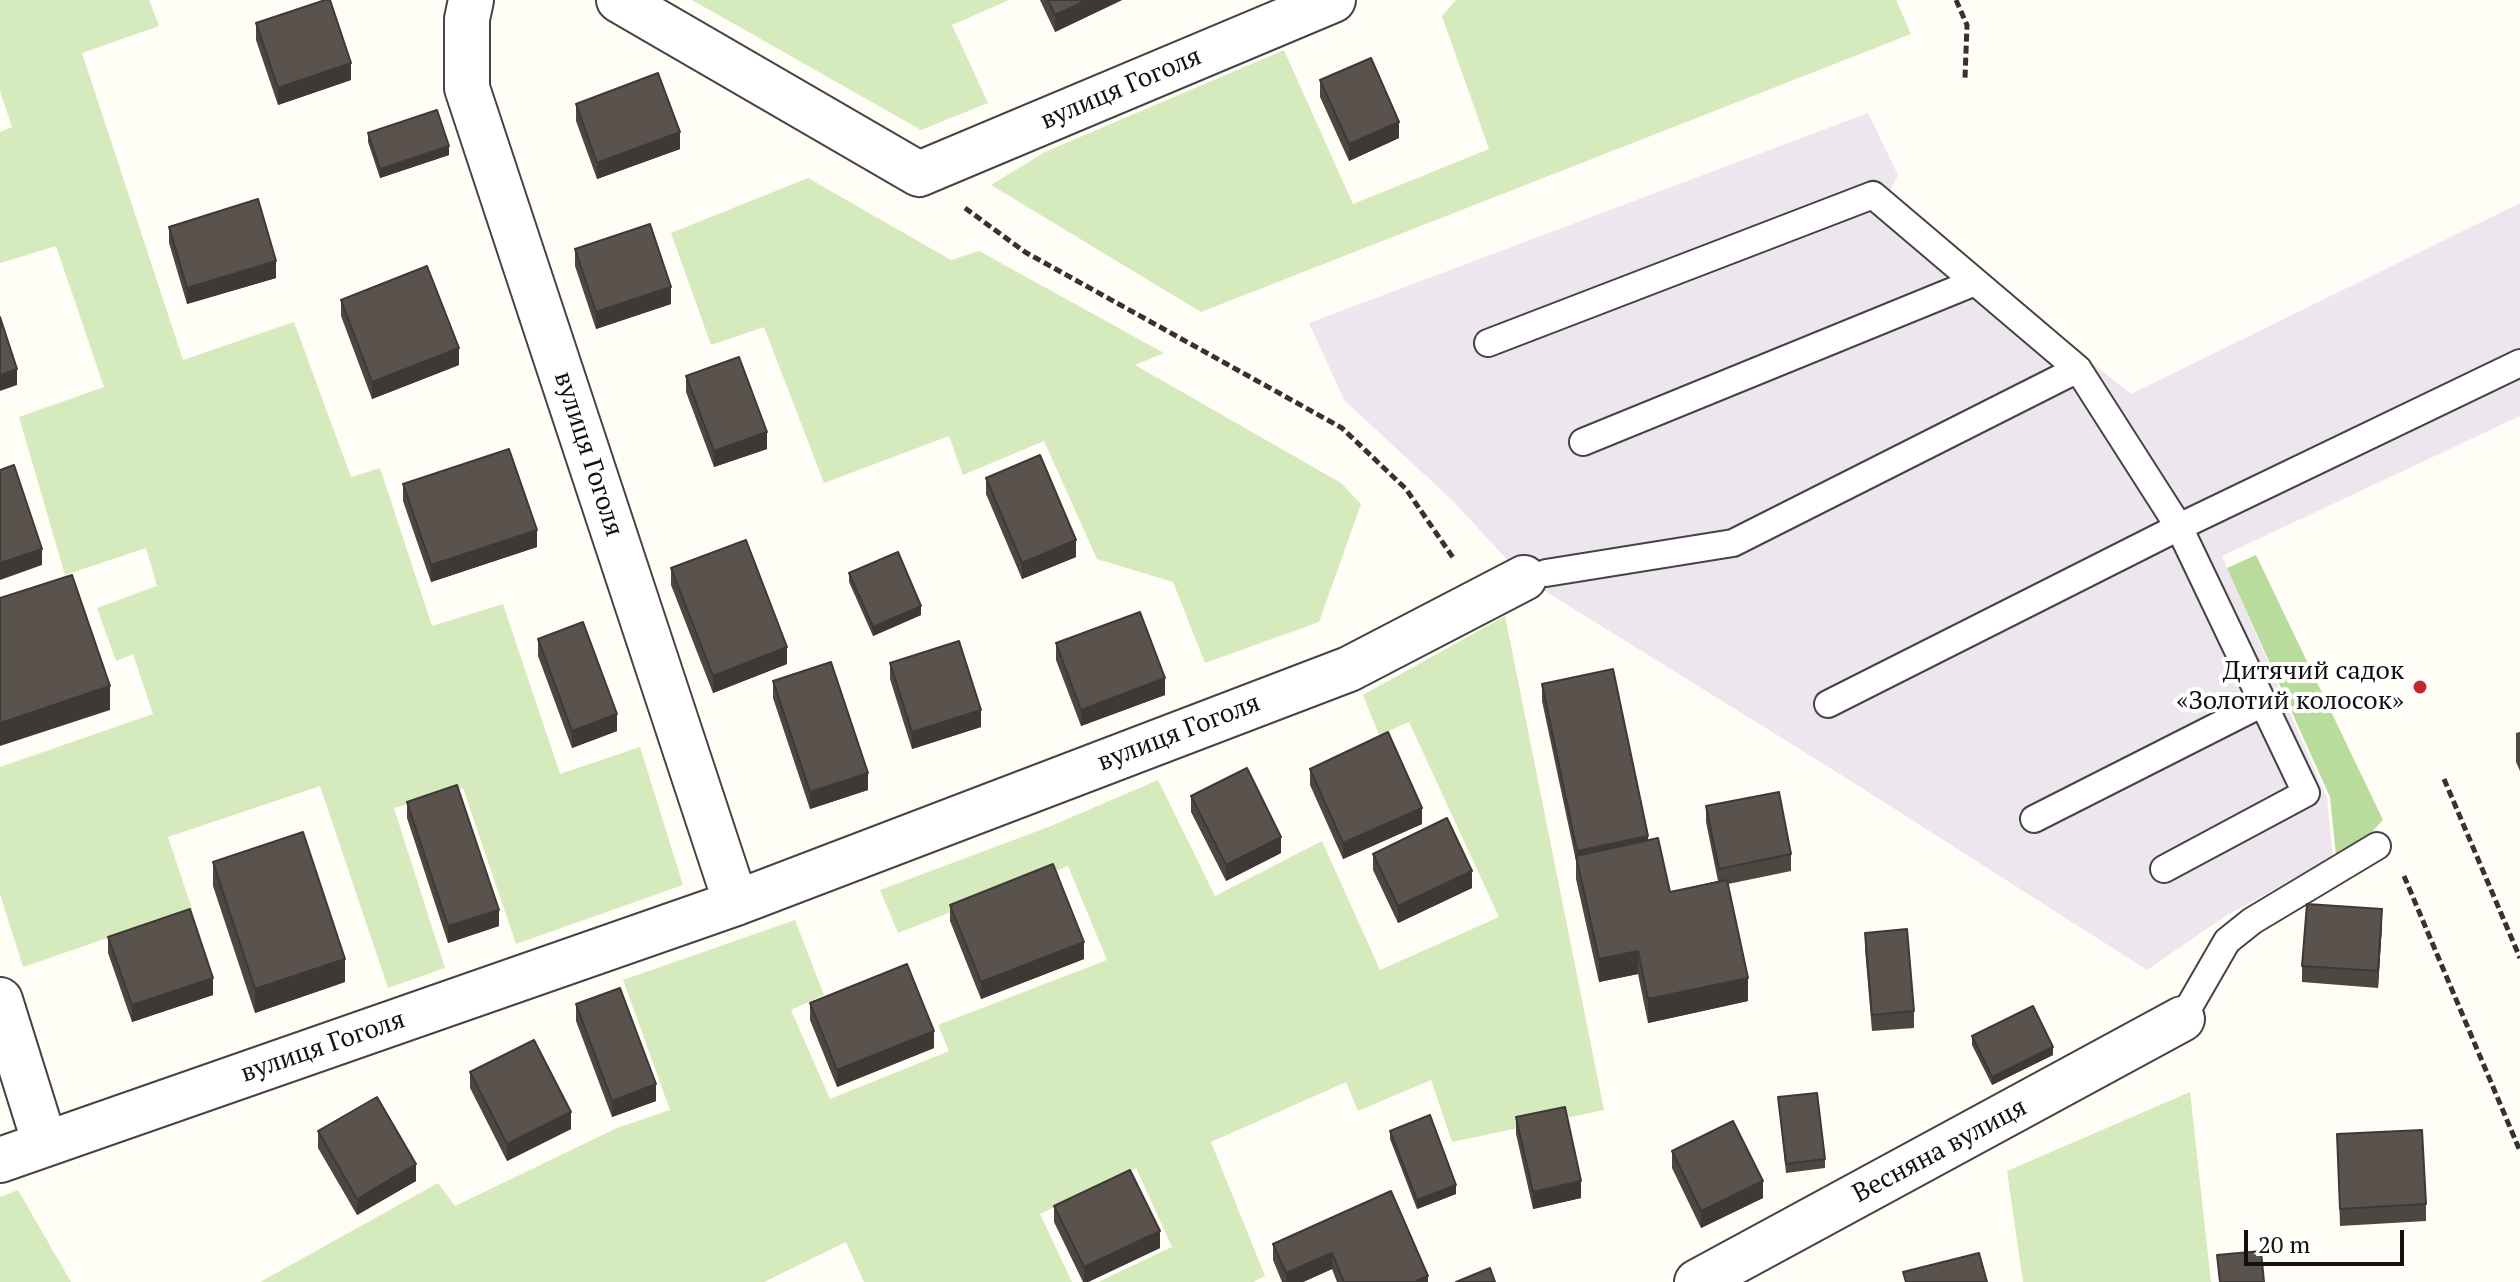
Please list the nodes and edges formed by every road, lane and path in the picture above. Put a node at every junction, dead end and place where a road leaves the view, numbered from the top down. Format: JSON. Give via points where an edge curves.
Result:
{"nodes":[{"id":1,"x":471,"y":0,"type":"edge"},
{"id":2,"x":619,"y":0,"type":"edge"},
{"id":3,"x":1333,"y":0,"type":"edge"},
{"id":4,"x":1956,"y":0,"type":"edge"},
{"id":5,"x":1965,"y":78,"type":"dead end"},
{"id":6,"x":919,"y":174,"type":"junction"},
{"id":7,"x":1975,"y":282,"type":"junction"},
{"id":8,"x":1488,"y":343,"type":"dead end"},
{"id":9,"x":2520,"y":363,"type":"edge"},
{"id":10,"x":2078,"y":369,"type":"junction"},
{"id":11,"x":1583,"y":442,"type":"dead end"},
{"id":12,"x":2179,"y":527,"type":"junction"},
{"id":13,"x":1455,"y":561,"type":"dead end"},
{"id":14,"x":1535,"y":576,"type":"joint"},
{"id":15,"x":2263,"y":703,"type":"junction"},
{"id":16,"x":1828,"y":704,"type":"dead end"},
{"id":17,"x":2444,"y":779,"type":"dead end"},
{"id":18,"x":2034,"y":819,"type":"dead end"},
{"id":19,"x":2377,"y":846,"type":"joint"},
{"id":20,"x":2164,"y":869,"type":"dead end"},
{"id":21,"x":736,"y":903,"type":"junction"},
{"id":22,"x":2520,"y":958,"type":"edge"},
{"id":23,"x":0,"y":1000,"type":"edge"},
{"id":24,"x":2182,"y":1019,"type":"joint"},
{"id":25,"x":45,"y":1144,"type":"junction"},
{"id":26,"x":2520,"y":1151,"type":"edge"},
{"id":27,"x":0,"y":1160,"type":"edge"},
{"id":28,"x":1697,"y":1282,"type":"edge"}],
"edges":[{"from":1,"to":21,"type":"street","name":"вулиця Гоголя","via":[[467,88]]},
{"from":2,"to":6,"type":"street"},
{"from":3,"to":6,"type":"street","name":"вулиця Гоголя"},
{"from":4,"to":5,"type":"path","via":[[1967,25]]},
{"from":6,"to":13,"type":"path","via":[[1025,252],[1342,428],[1406,489]]},
{"from":7,"to":8,"type":"lane","via":[[1873,195]]},
{"from":7,"to":10,"type":"lane"},
{"from":7,"to":11,"type":"lane"},
{"from":9,"to":12,"type":"lane"},
{"from":10,"to":12,"type":"lane"},
{"from":10,"to":14,"type":"lane","via":[[1733,543]]},
{"from":12,"to":15,"type":"lane"},
{"from":12,"to":16,"type":"lane"},
{"from":14,"to":21,"type":"street","name":"вулиця Гоголя","via":[[1349,669]]},
{"from":15,"to":18,"type":"lane"},
{"from":15,"to":20,"type":"lane","via":[[2306,793]]},
{"from":17,"to":22,"type":"path"},
{"from":19,"to":24,"type":"lane","via":[[2227,941]]},
{"from":19,"to":26,"type":"path","via":[[2399,865]]},
{"from":21,"to":25,"type":"street","name":"вулиця Гоголя"},
{"from":23,"to":25,"type":"street"},
{"from":24,"to":28,"type":"street","name":"Весняна вулиця"},
{"from":25,"to":27,"type":"street","name":"вулиця Гоголя"}]}
